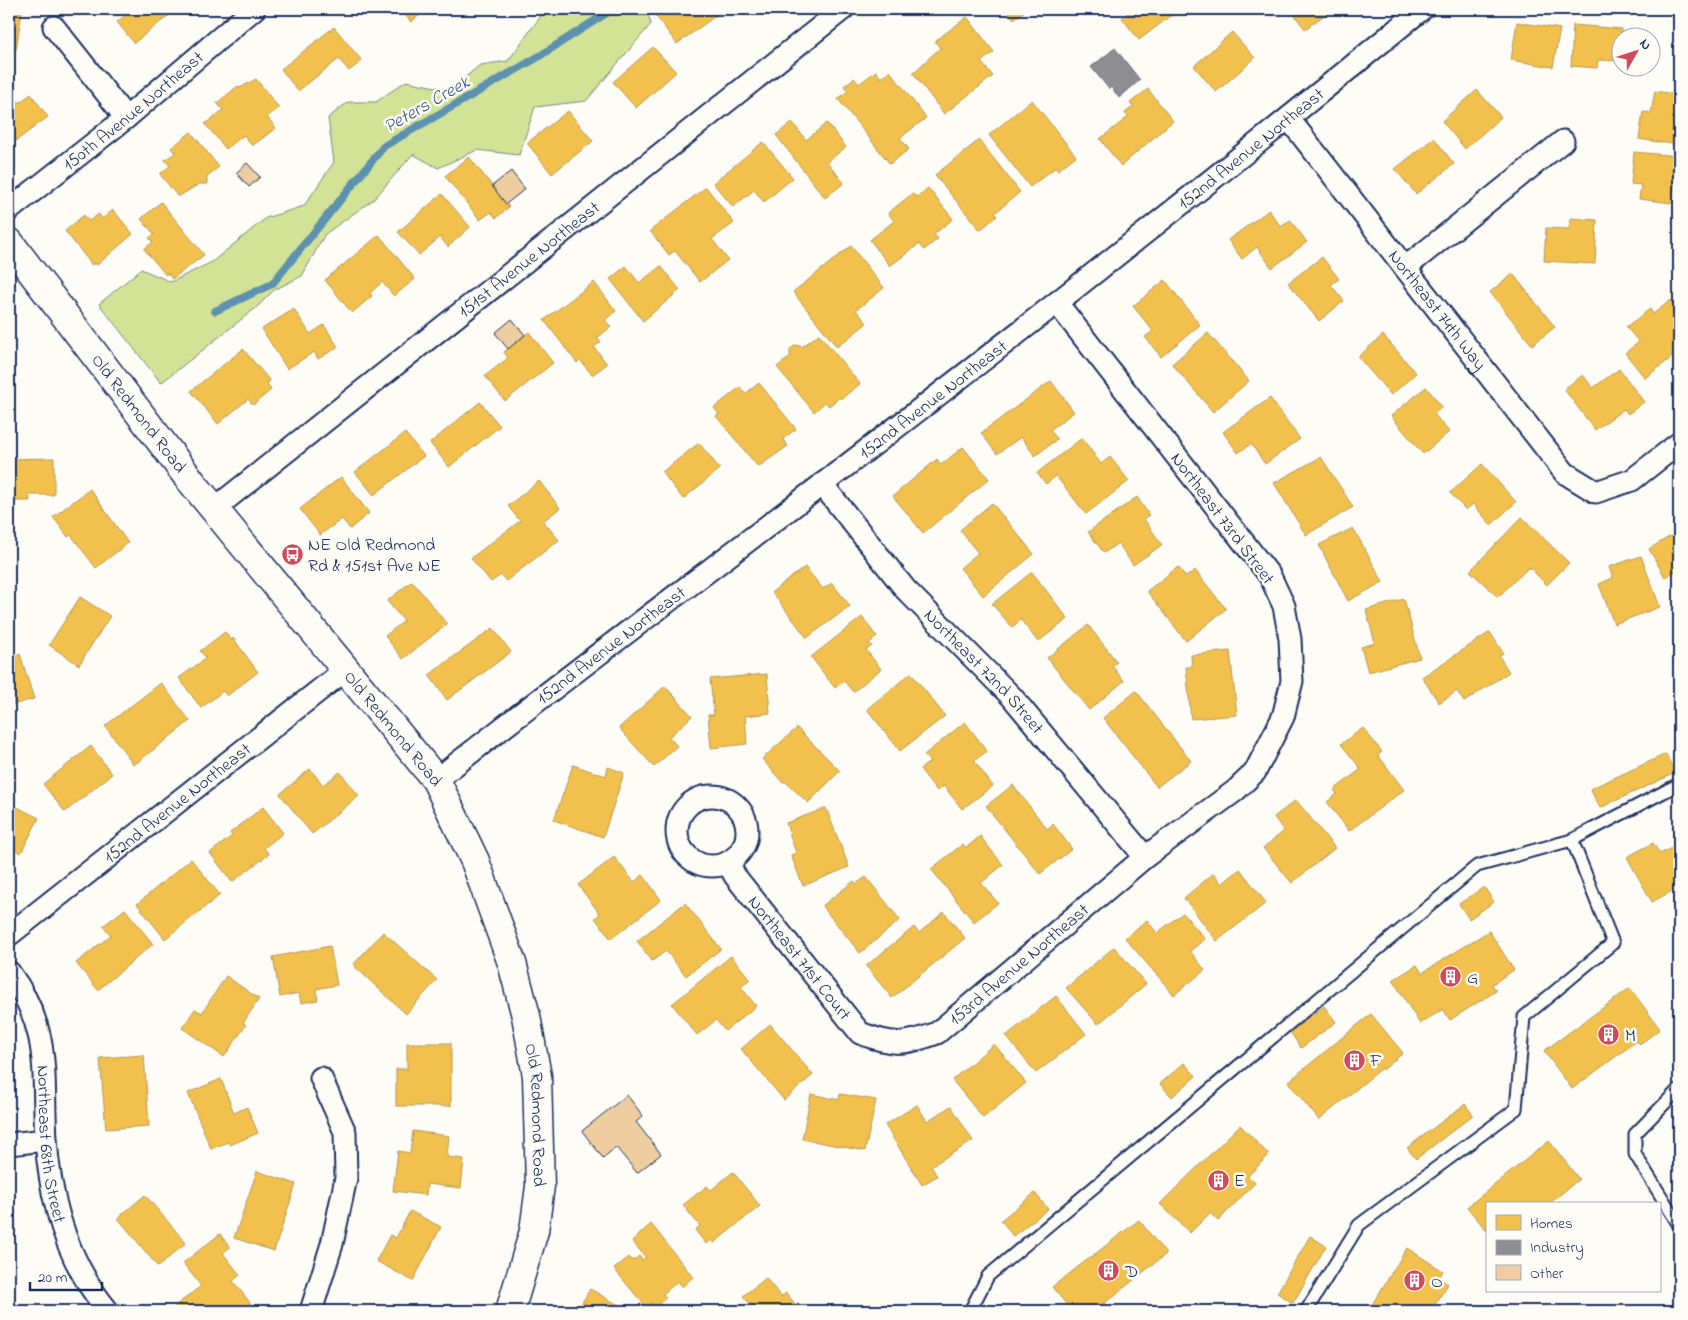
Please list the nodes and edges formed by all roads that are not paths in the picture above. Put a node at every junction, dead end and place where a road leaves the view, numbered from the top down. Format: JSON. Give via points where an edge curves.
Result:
{"nodes":[{"id":1,"x":254,"y":9,"type":"edge"},
{"id":2,"x":843,"y":9,"type":"edge"},
{"id":3,"x":1422,"y":9,"type":"edge"},
{"id":4,"x":54,"y":27,"type":"dead end"},
{"id":5,"x":126,"y":118,"type":"junction"},
{"id":6,"x":1289,"y":119,"type":"junction"},
{"id":7,"x":1563,"y":141,"type":"dead end"},
{"id":8,"x":9,"y":210,"type":"edge"},
{"id":9,"x":9,"y":242,"type":"edge"},
{"id":10,"x":1405,"y":268,"type":"junction"},
{"id":11,"x":1057,"y":304,"type":"junction"},
{"id":12,"x":1679,"y":443,"type":"edge"},
{"id":13,"x":822,"y":484,"type":"junction"},
{"id":14,"x":214,"y":509,"type":"junction"},
{"id":15,"x":345,"y":670,"type":"junction"},
{"id":16,"x":436,"y":780,"type":"junction"},
{"id":17,"x":1679,"y":784,"type":"edge"},
{"id":18,"x":1572,"y":840,"type":"junction"},
{"id":19,"x":1144,"y":857,"type":"junction"},
{"id":20,"x":728,"y":863,"type":"dead end"},
{"id":21,"x":9,"y":935,"type":"edge"},
{"id":22,"x":9,"y":972,"type":"edge"},
{"id":23,"x":881,"y":1042,"type":"joint"},
{"id":24,"x":321,"y":1078,"type":"dead end"},
{"id":25,"x":1679,"y":1089,"type":"edge"},
{"id":26,"x":46,"y":1140,"type":"junction"},
{"id":27,"x":9,"y":1144,"type":"edge"},
{"id":28,"x":1679,"y":1225,"type":"edge"},
{"id":29,"x":108,"y":1311,"type":"edge"},
{"id":30,"x":311,"y":1311,"type":"edge"},
{"id":31,"x":510,"y":1311,"type":"edge"},
{"id":32,"x":970,"y":1311,"type":"edge"},
{"id":33,"x":1306,"y":1311,"type":"edge"}],
"edges":[{"from":1,"to":5,"type":"street","name":"150th Avenue Northeast"},
{"from":2,"to":14,"type":"street","name":"151st Avenue Northeast"},
{"from":3,"to":6,"type":"street","name":"152nd Avenue Northeast"},
{"from":4,"to":5,"type":"street"},
{"from":5,"to":8,"type":"street","name":"150th Avenue Northeast"},
{"from":6,"to":10,"type":"street","name":"Northeast 74th Way"},
{"from":6,"to":11,"type":"street","name":"152nd Avenue Northeast"},
{"from":7,"to":10,"type":"street"},
{"from":9,"to":14,"type":"main road","name":"Old Redmond Road"},
{"from":10,"to":12,"type":"street","name":"Northeast 74th Way","via":[[1565,473],[1596,492],[1632,480]]},
{"from":11,"to":13,"type":"street","name":"152nd Avenue Northeast"},
{"from":11,"to":19,"type":"street","name":"Northeast 73rd Street","via":[[1270,576],[1284,606],[1290,639],[1292,680],[1283,718],[1255,772],[1235,791]]},
{"from":13,"to":16,"type":"street","name":"152nd Avenue Northeast"},
{"from":13,"to":19,"type":"street","name":"Northeast 72nd Street","via":[[906,590],[1012,697]]},
{"from":14,"to":15,"type":"main road","name":"Old Redmond Road"},
{"from":15,"to":16,"type":"main road","name":"Old Redmond Road"},
{"from":15,"to":21,"type":"street","name":"152nd Avenue Northeast"},
{"from":16,"to":31,"type":"main road","name":"Old Redmond Road","via":[[475,861],[512,963],[537,1076],[540,1186],[534,1231]]},
{"from":17,"to":18,"type":"lane"},
{"from":18,"to":32,"type":"lane","via":[[1477,866],[988,1276]]},
{"from":18,"to":33,"type":"lane","via":[[1613,942],[1524,1017],[1516,1109],[1359,1225]]},
{"from":19,"to":23,"type":"street","name":"153rd Avenue Northeast","via":[[938,1033],[910,1043]]},
{"from":20,"to":23,"type":"street","name":"Northeast 71st Court","via":[[841,1011],[860,1033]]},
{"from":22,"to":26,"type":"street","name":"Northeast 68th Street","via":[[30,1005],[43,1051]]},
{"from":24,"to":30,"type":"street","via":[[345,1132],[346,1178],[332,1244]]},
{"from":25,"to":28,"type":"lane","via":[[1634,1134],[1635,1154]]},
{"from":26,"to":27,"type":"street"},
{"from":26,"to":29,"type":"street","name":"Northeast 68th Street","via":[[55,1202],[73,1259]]}]}
